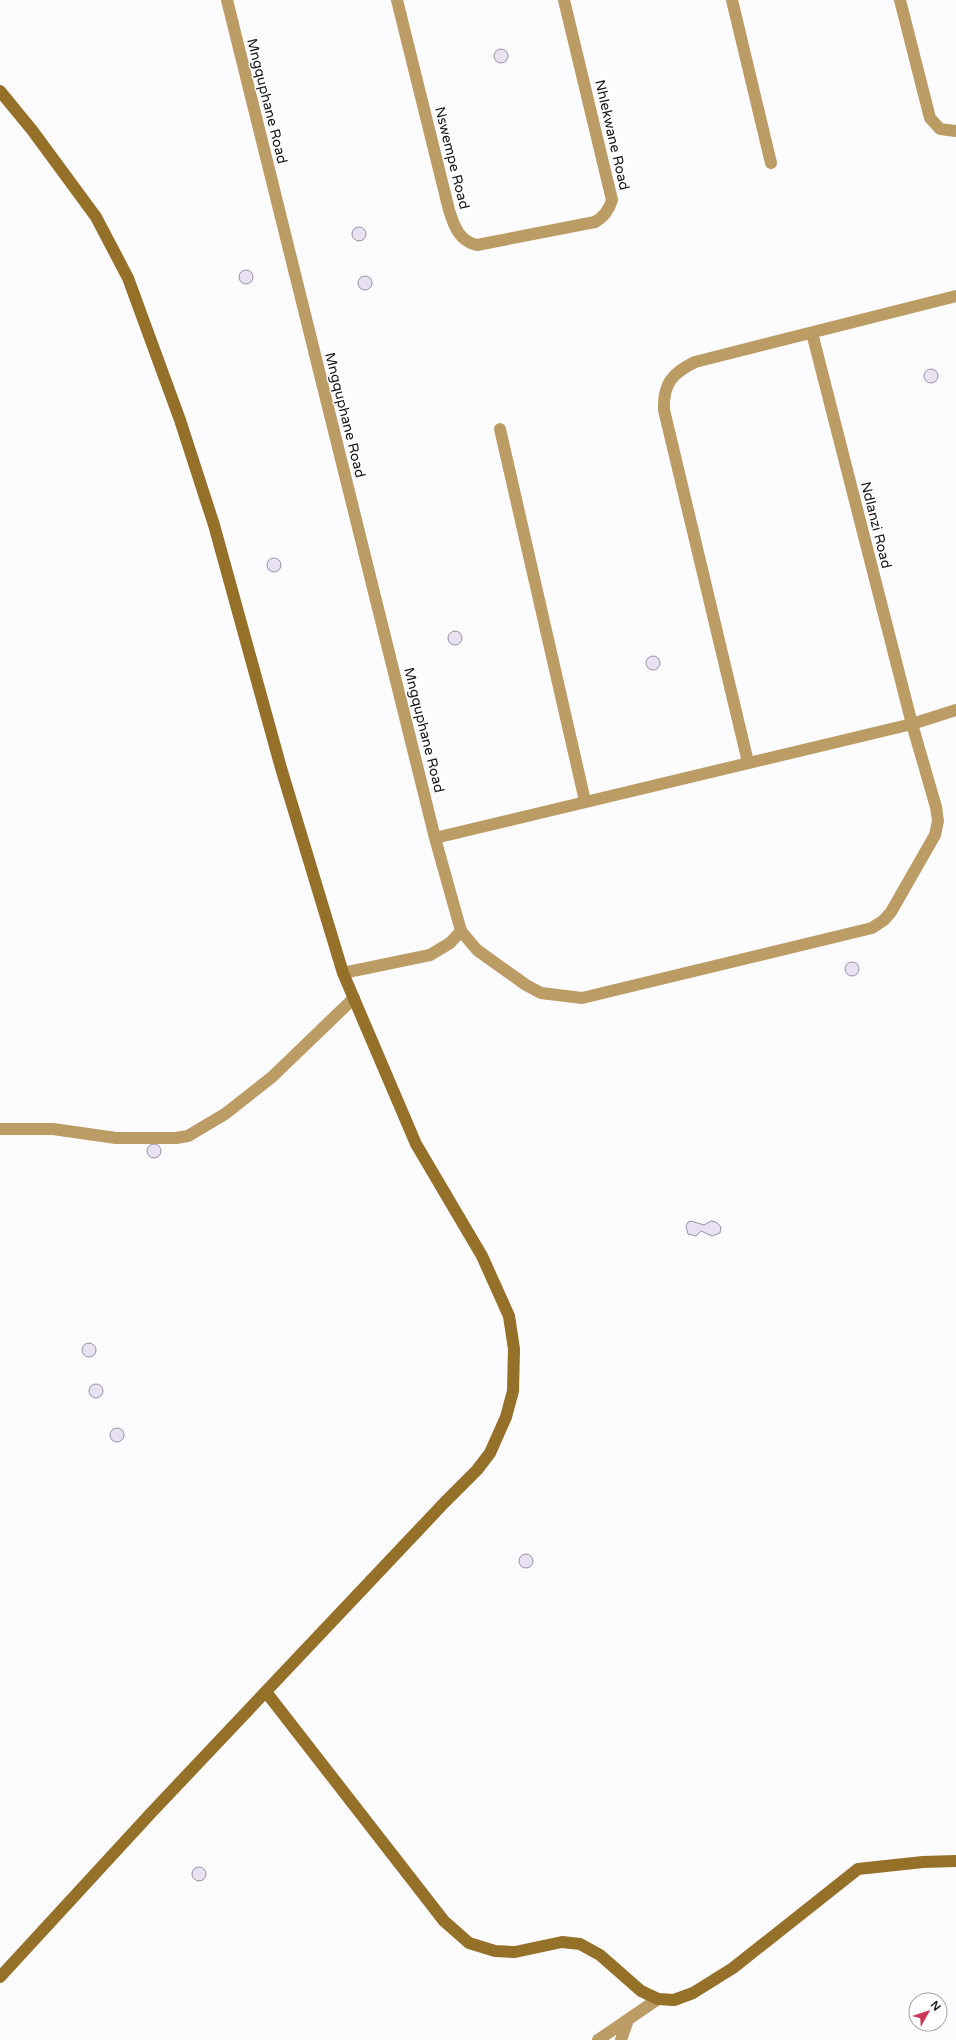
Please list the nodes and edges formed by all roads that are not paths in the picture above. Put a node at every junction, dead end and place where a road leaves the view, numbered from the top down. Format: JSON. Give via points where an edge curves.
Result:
{"nodes":[{"id":1,"x":227,"y":0,"type":"edge"},
{"id":2,"x":397,"y":0,"type":"edge"},
{"id":3,"x":564,"y":0,"type":"edge"},
{"id":4,"x":732,"y":0,"type":"edge"},
{"id":5,"x":900,"y":0,"type":"edge"},
{"id":6,"x":0,"y":91,"type":"edge"},
{"id":7,"x":956,"y":131,"type":"edge"},
{"id":8,"x":771,"y":163,"type":"dead end"},
{"id":9,"x":546,"y":232,"type":"joint"},
{"id":10,"x":956,"y":296,"type":"edge"},
{"id":11,"x":812,"y":333,"type":"junction"},
{"id":12,"x":500,"y":429,"type":"dead end"},
{"id":13,"x":956,"y":710,"type":"edge"},
{"id":14,"x":912,"y":724,"type":"junction"},
{"id":15,"x":748,"y":762,"type":"junction"},
{"id":16,"x":585,"y":801,"type":"junction"},
{"id":17,"x":435,"y":838,"type":"junction"},
{"id":18,"x":461,"y":931,"type":"junction"},
{"id":19,"x":343,"y":973,"type":"junction"},
{"id":20,"x":354,"y":998,"type":"junction"},
{"id":21,"x":0,"y":1128,"type":"edge"},
{"id":22,"x":266,"y":1692,"type":"junction"},
{"id":23,"x":956,"y":1861,"type":"edge"},
{"id":24,"x":0,"y":1977,"type":"edge"},
{"id":25,"x":658,"y":1999,"type":"junction"},
{"id":26,"x":628,"y":2020,"type":"junction"},
{"id":27,"x":598,"y":2040,"type":"edge"},
{"id":28,"x":621,"y":2040,"type":"edge"}],
"edges":[{"from":1,"to":17,"type":"street","name":"Mngquphane Road"},
{"from":2,"to":9,"type":"street","name":"Nswempe Road","via":[[449,210],[458,233],[463,240],[477,245]]},
{"from":3,"to":9,"type":"street","name":"Nhlekwane Road","via":[[612,200],[606,213],[595,222]]},
{"from":4,"to":8,"type":"street"},
{"from":5,"to":7,"type":"street","via":[[930,118],[940,129]]},
{"from":6,"to":19,"type":"street","via":[[96,217],[128,278],[144,317],[214,525],[281,768]]},
{"from":10,"to":11,"type":"street"},
{"from":11,"to":14,"type":"street","name":"Ndlanzi Road"},
{"from":11,"to":15,"type":"street","via":[[696,362],[683,368],[669,381],[664,398],[664,410]]},
{"from":12,"to":16,"type":"street"},
{"from":13,"to":14,"type":"street"},
{"from":14,"to":15,"type":"street"},
{"from":14,"to":18,"type":"street","name":"Ndlanzi Road","via":[[936,807],[937,828],[891,912],[878,925],[582,998],[541,993],[526,985],[477,950]]},
{"from":15,"to":16,"type":"street"},
{"from":16,"to":17,"type":"street"},
{"from":17,"to":18,"type":"street","name":"Mngquphane Road"},
{"from":18,"to":19,"type":"street","via":[[450,943],[430,955]]},
{"from":19,"to":20,"type":"street"},
{"from":20,"to":21,"type":"street","via":[[272,1077],[225,1114],[188,1136],[116,1138],[53,1129]]},
{"from":20,"to":22,"type":"street","via":[[416,1144],[482,1256],[506,1311],[514,1349],[513,1390],[497,1439],[478,1470]]},
{"from":22,"to":24,"type":"street"},
{"from":22,"to":25,"type":"street","via":[[444,1921],[461,1938],[477,1947],[504,1953],[562,1942],[580,1944],[600,1955],[641,1991]]},
{"from":23,"to":25,"type":"street","via":[[923,1862],[858,1870],[770,1940],[709,1984],[679,1999]]},
{"from":25,"to":26,"type":"street"},
{"from":26,"to":27,"type":"street"},
{"from":26,"to":28,"type":"street"}]}
